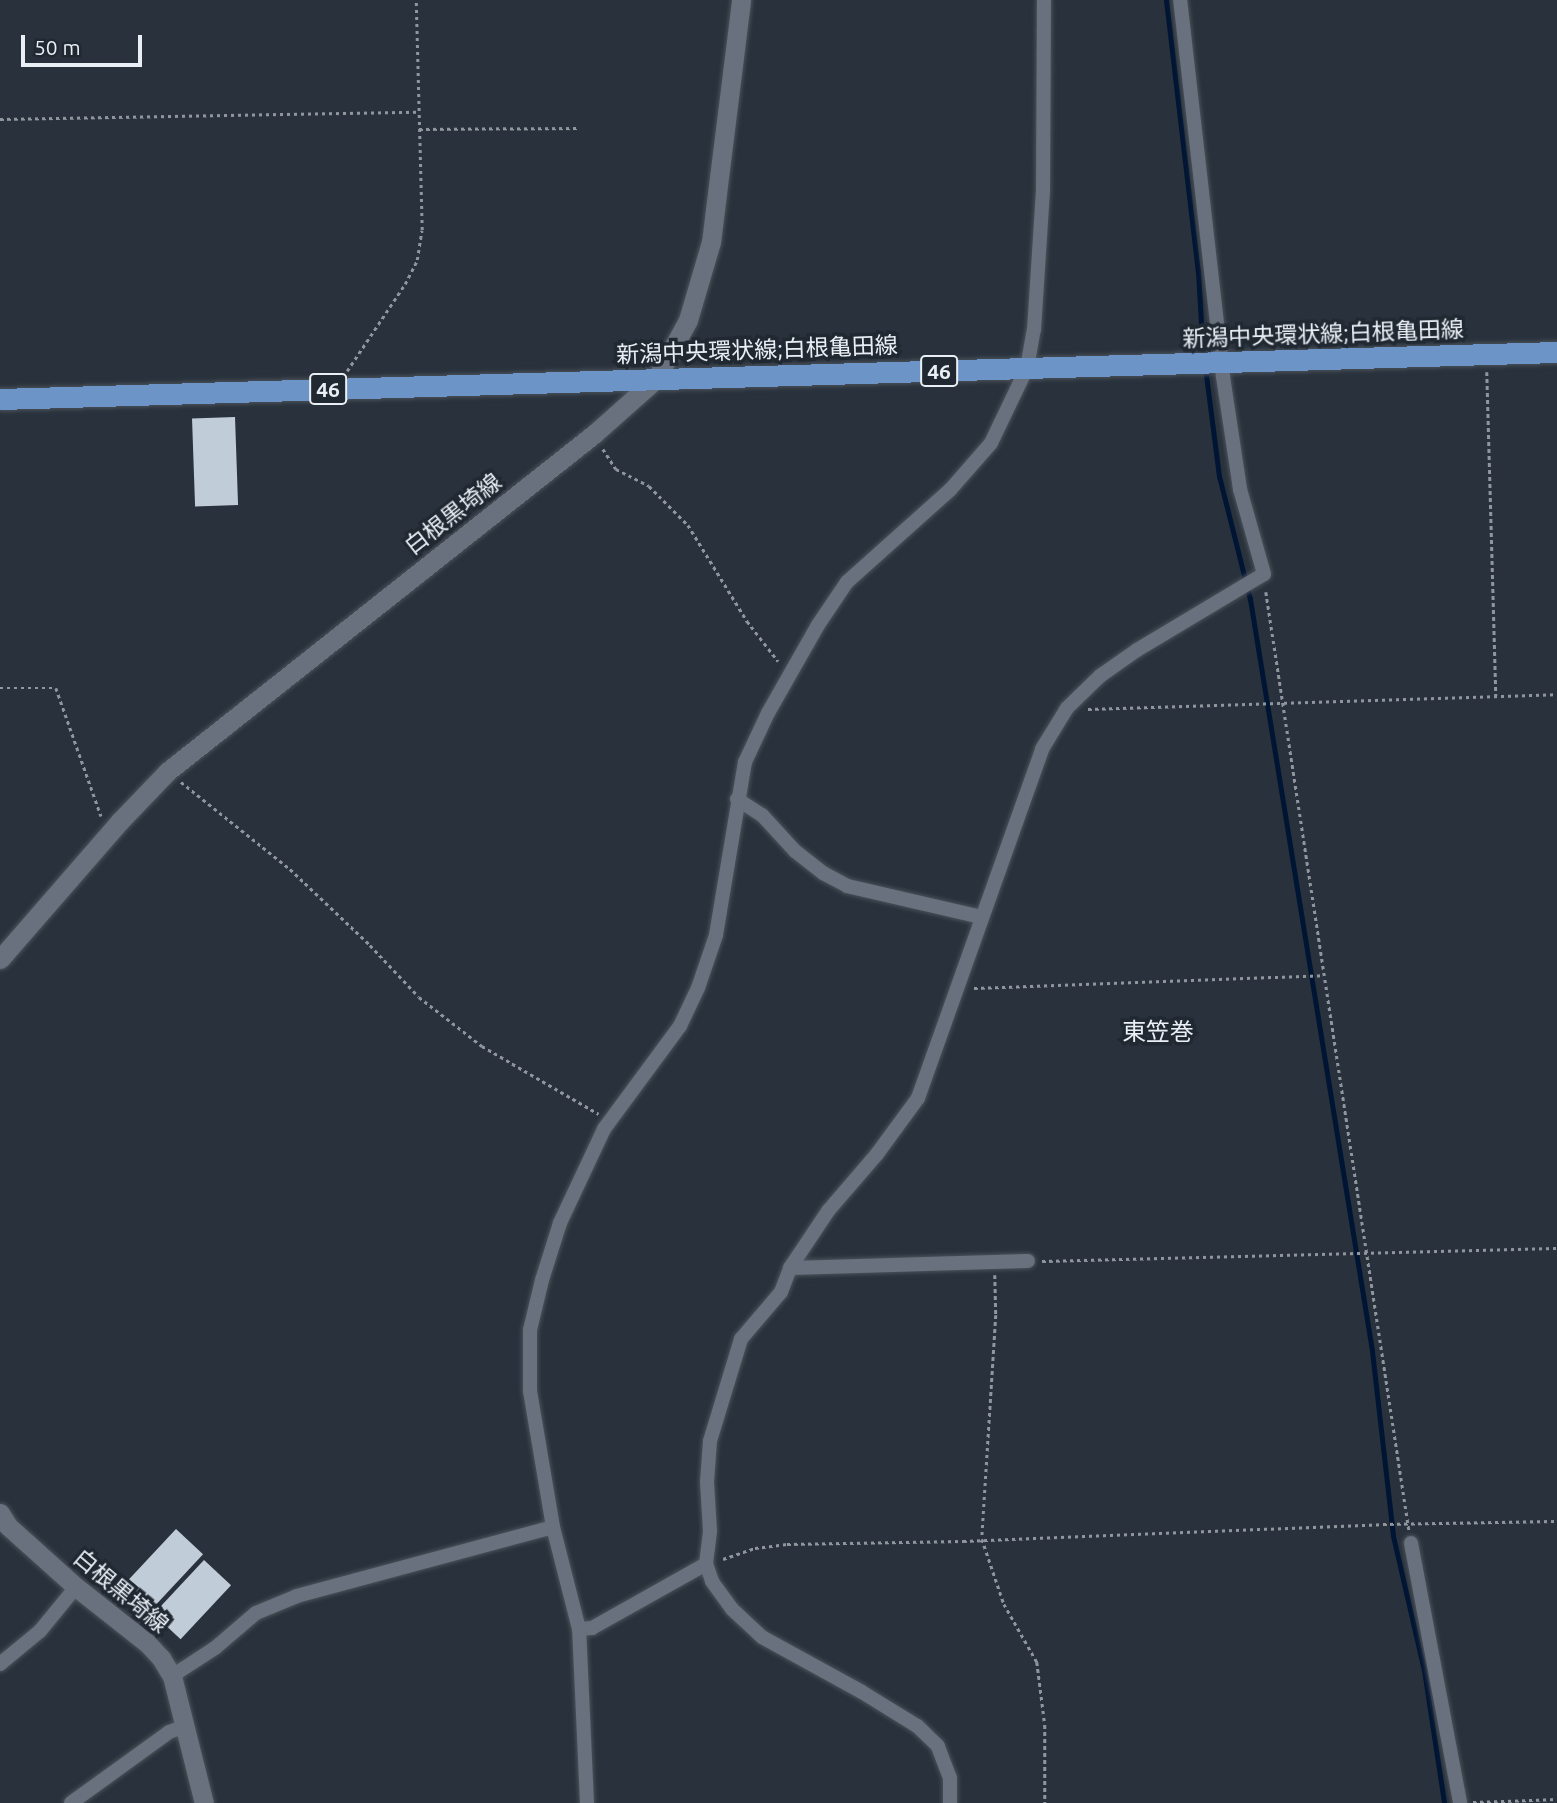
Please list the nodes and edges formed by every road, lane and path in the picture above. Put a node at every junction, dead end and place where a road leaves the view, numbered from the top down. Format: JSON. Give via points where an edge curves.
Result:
{"nodes":[{"id":1,"x":416,"y":0,"type":"edge"},
{"id":2,"x":741,"y":0,"type":"edge"},
{"id":3,"x":1044,"y":0,"type":"edge"},
{"id":4,"x":1180,"y":0,"type":"edge"},
{"id":5,"x":418,"y":112,"type":"junction"},
{"id":6,"x":0,"y":119,"type":"edge"},
{"id":7,"x":580,"y":128,"type":"dead end"},
{"id":8,"x":419,"y":129,"type":"junction"},
{"id":9,"x":1557,"y":352,"type":"edge"},
{"id":10,"x":1486,"y":354,"type":"junction"},
{"id":11,"x":1222,"y":364,"type":"junction"},
{"id":12,"x":1027,"y":368,"type":"junction"},
{"id":13,"x":656,"y":379,"type":"junction"},
{"id":14,"x":336,"y":389,"type":"junction"},
{"id":15,"x":0,"y":399,"type":"edge"},
{"id":16,"x":594,"y":434,"type":"junction"},
{"id":17,"x":1264,"y":575,"type":"junction"},
{"id":18,"x":790,"y":674,"type":"junction"},
{"id":19,"x":0,"y":688,"type":"edge"},
{"id":20,"x":1557,"y":694,"type":"edge"},
{"id":21,"x":1496,"y":696,"type":"junction"},
{"id":22,"x":1283,"y":704,"type":"junction"},
{"id":23,"x":1066,"y":708,"type":"junction"},
{"id":24,"x":168,"y":771,"type":"junction"},
{"id":25,"x":737,"y":800,"type":"junction"},
{"id":26,"x":108,"y":835,"type":"junction"},
{"id":27,"x":981,"y":917,"type":"junction"},
{"id":28,"x":0,"y":959,"type":"edge"},
{"id":29,"x":1324,"y":975,"type":"junction"},
{"id":30,"x":957,"y":987,"type":"junction"},
{"id":31,"x":611,"y":1121,"type":"junction"},
{"id":32,"x":1557,"y":1248,"type":"edge"},
{"id":33,"x":1368,"y":1255,"type":"junction"},
{"id":34,"x":994,"y":1261,"type":"junction"},
{"id":35,"x":1028,"y":1261,"type":"joint"},
{"id":36,"x":790,"y":1268,"type":"junction"},
{"id":37,"x":0,"y":1513,"type":"edge"},
{"id":38,"x":1557,"y":1521,"type":"edge"},
{"id":39,"x":1409,"y":1523,"type":"junction"},
{"id":40,"x":553,"y":1527,"type":"junction"},
{"id":41,"x":982,"y":1539,"type":"junction"},
{"id":42,"x":1411,"y":1543,"type":"joint"},
{"id":43,"x":706,"y":1564,"type":"junction"},
{"id":44,"x":76,"y":1587,"type":"junction"},
{"id":45,"x":579,"y":1629,"type":"junction"},
{"id":46,"x":0,"y":1664,"type":"edge"},
{"id":47,"x":172,"y":1676,"type":"junction"},
{"id":48,"x":183,"y":1727,"type":"junction"},
{"id":49,"x":1557,"y":1799,"type":"edge"},
{"id":50,"x":71,"y":1803,"type":"edge"},
{"id":51,"x":204,"y":1803,"type":"edge"},
{"id":52,"x":587,"y":1803,"type":"edge"},
{"id":53,"x":950,"y":1803,"type":"edge"},
{"id":54,"x":1045,"y":1803,"type":"edge"},
{"id":55,"x":1460,"y":1803,"type":"edge"}],
"edges":[{"from":1,"to":5,"type":"path"},
{"from":2,"to":13,"type":"main road","name":"白根黒埼線","via":[[711,242],[688,320]]},
{"from":3,"to":12,"type":"street","via":[[1042,189],[1034,330]]},
{"from":4,"to":11,"type":"street"},
{"from":5,"to":6,"type":"path"},
{"from":5,"to":8,"type":"path"},
{"from":7,"to":8,"type":"path"},
{"from":8,"to":14,"type":"path","via":[[422,230],[417,260]]},
{"from":9,"to":10,"type":"main road","name":"新潟中央環状線;白根亀田線","number":"46"},
{"from":10,"to":11,"type":"main road","name":"新潟中央環状線;白根亀田線","number":"46"},
{"from":10,"to":21,"type":"path"},
{"from":11,"to":12,"type":"main road","name":"新潟中央環状線;白根亀田線","number":"46"},
{"from":11,"to":17,"type":"street","via":[[1240,489]]},
{"from":12,"to":13,"type":"main road","name":"新潟中央環状線;白根亀田線","number":"46"},
{"from":12,"to":18,"type":"street","via":[[991,443],[950,490],[847,582]]},
{"from":13,"to":14,"type":"main road","name":"新潟中央環状線;白根亀田線","number":"46"},
{"from":13,"to":16,"type":"main road","name":"白根黒埼線"},
{"from":14,"to":15,"type":"main road","name":"新潟中央環状線;白根亀田線","number":"46"},
{"from":16,"to":18,"type":"path","via":[[616,469],[649,486],[688,525],[747,621]]},
{"from":16,"to":24,"type":"main road","name":"白根黒埼線"},
{"from":17,"to":22,"type":"path"},
{"from":17,"to":23,"type":"street","via":[[1136,650]]},
{"from":18,"to":25,"type":"street","via":[[745,762]]},
{"from":19,"to":26,"type":"path","via":[[57,688]]},
{"from":20,"to":21,"type":"path"},
{"from":21,"to":22,"type":"path"},
{"from":22,"to":23,"type":"path"},
{"from":22,"to":29,"type":"path"},
{"from":23,"to":27,"type":"street","via":[[1042,749]]},
{"from":24,"to":26,"type":"main road","name":"白根黒埼線"},
{"from":24,"to":31,"type":"path","via":[[290,869],[419,997],[482,1046]]},
{"from":25,"to":27,"type":"street","via":[[762,815],[822,873],[847,886]]},
{"from":25,"to":31,"type":"street","via":[[716,935],[698,988],[680,1026]]},
{"from":26,"to":28,"type":"main road","name":"白根黒埼線"},
{"from":27,"to":30,"type":"street"},
{"from":29,"to":30,"type":"path"},
{"from":29,"to":33,"type":"path"},
{"from":30,"to":36,"type":"street","via":[[918,1098]]},
{"from":31,"to":40,"type":"street","via":[[560,1223],[530,1330],[530,1391]]},
{"from":32,"to":33,"type":"path"},
{"from":33,"to":35,"type":"path"},
{"from":33,"to":39,"type":"path"},
{"from":34,"to":35,"type":"street"},
{"from":34,"to":36,"type":"street"},
{"from":34,"to":41,"type":"path","via":[[996,1315]]},
{"from":36,"to":43,"type":"street","via":[[780,1292],[741,1339],[710,1441]]},
{"from":37,"to":44,"type":"main road","name":"白根黒埼線"},
{"from":38,"to":39,"type":"path"},
{"from":39,"to":41,"type":"path"},
{"from":39,"to":42,"type":"path"},
{"from":40,"to":45,"type":"street"},
{"from":40,"to":47,"type":"street","via":[[297,1596],[256,1614]]},
{"from":41,"to":43,"type":"path","via":[[788,1544],[755,1548]]},
{"from":41,"to":54,"type":"path","via":[[1004,1604],[1037,1662],[1045,1725]]},
{"from":42,"to":55,"type":"street"},
{"from":43,"to":45,"type":"street","via":[[592,1628]]},
{"from":43,"to":53,"type":"street","via":[[732,1609],[762,1637],[917,1726],[938,1746],[950,1778]]},
{"from":44,"to":46,"type":"street","via":[[40,1631]]},
{"from":44,"to":47,"type":"main road","name":"白根黒埼線","via":[[147,1643]]},
{"from":45,"to":52,"type":"street"},
{"from":47,"to":48,"type":"main road","name":"白根黒埼線"},
{"from":48,"to":50,"type":"street","via":[[169,1732]]},
{"from":48,"to":51,"type":"main road","name":"白根黒埼線"},
{"from":49,"to":55,"type":"path"}]}
